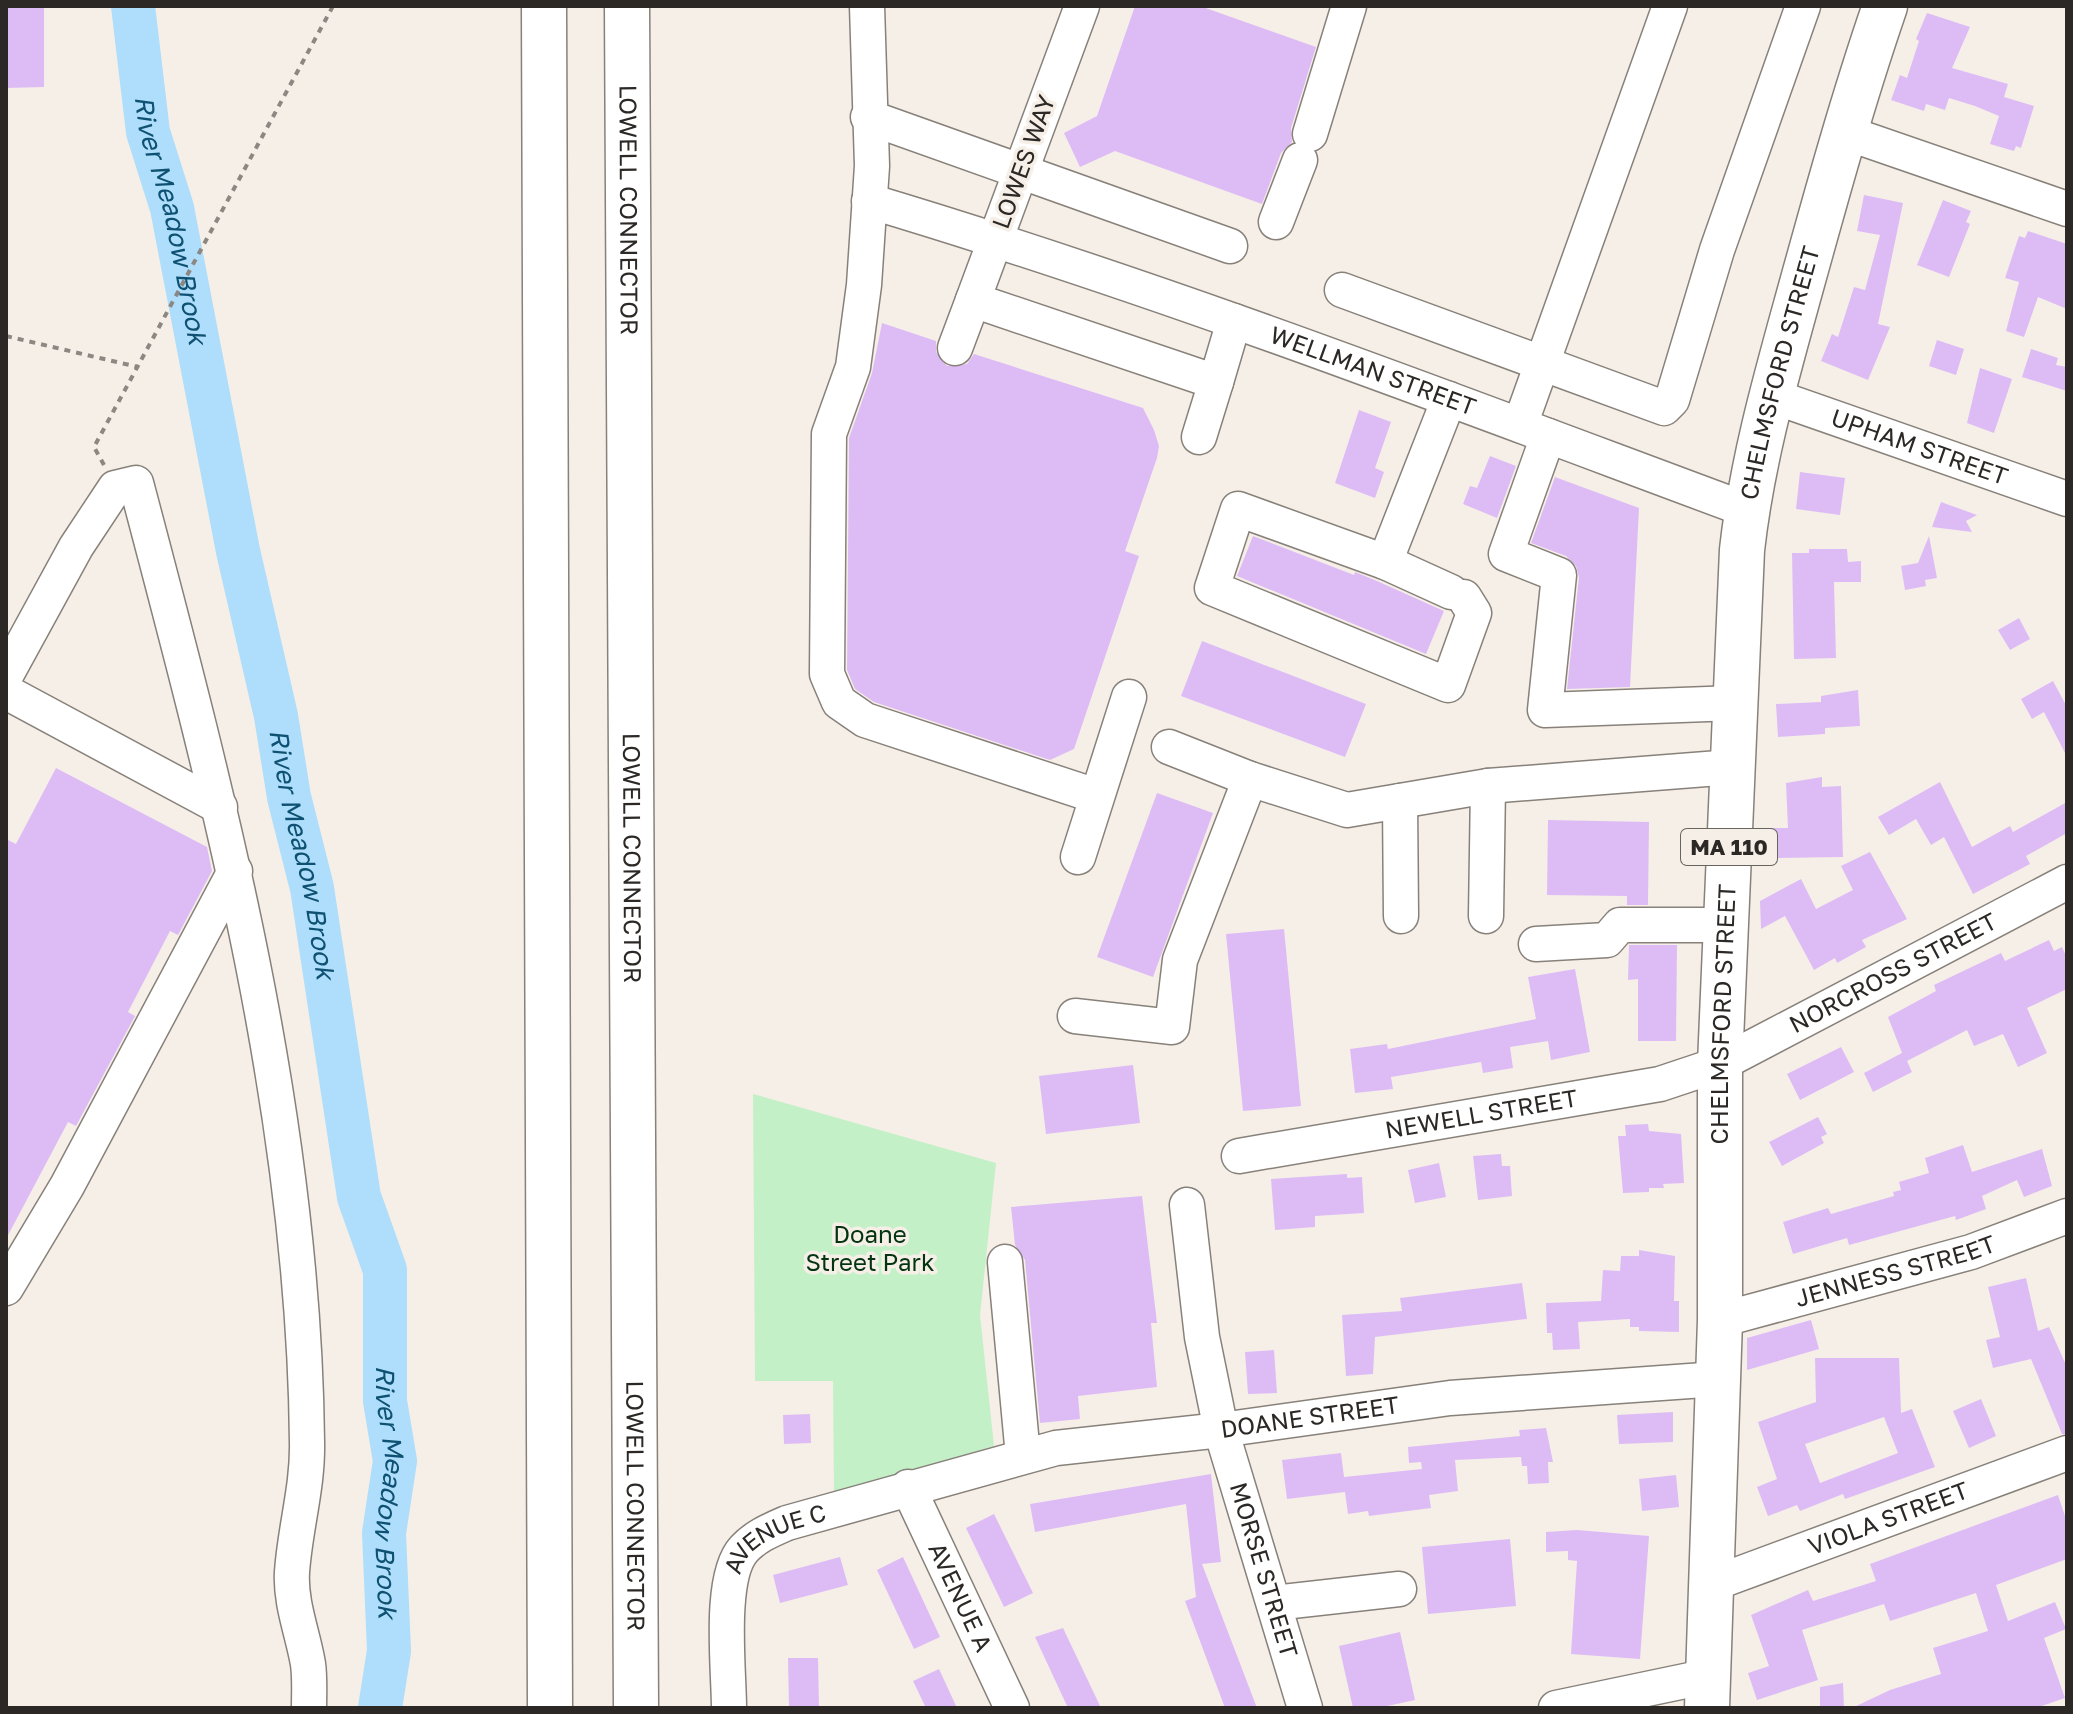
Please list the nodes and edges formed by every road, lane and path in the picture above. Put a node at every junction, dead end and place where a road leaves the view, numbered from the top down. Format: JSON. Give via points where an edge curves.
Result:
{"nodes":[{"id":1,"x":333,"y":6,"type":"edge"},
{"id":2,"x":544,"y":6,"type":"edge"},
{"id":3,"x":627,"y":6,"type":"edge"},
{"id":4,"x":867,"y":6,"type":"edge"},
{"id":5,"x":1082,"y":6,"type":"edge"},
{"id":6,"x":1670,"y":6,"type":"edge"},
{"id":7,"x":1803,"y":6,"type":"edge"},
{"id":8,"x":1885,"y":6,"type":"edge"},
{"id":9,"x":1341,"y":8,"type":"edge"},
{"id":10,"x":868,"y":117,"type":"junction"},
{"id":11,"x":1844,"y":132,"type":"junction"},
{"id":12,"x":1017,"y":173,"type":"junction"},
{"id":13,"x":869,"y":201,"type":"junction"},
{"id":14,"x":2067,"y":209,"type":"edge"},
{"id":15,"x":1276,"y":222,"type":"dead end"},
{"id":16,"x":996,"y":239,"type":"junction"},
{"id":17,"x":1230,"y":246,"type":"dead end"},
{"id":18,"x":1342,"y":290,"type":"dead end"},
{"id":19,"x":973,"y":300,"type":"junction"},
{"id":20,"x":1234,"y":321,"type":"junction"},
{"id":21,"x":6,"y":336,"type":"edge"},
{"id":22,"x":955,"y":348,"type":"dead end"},
{"id":23,"x":1542,"y":364,"type":"junction"},
{"id":24,"x":138,"y":367,"type":"junction"},
{"id":25,"x":1216,"y":382,"type":"junction"},
{"id":26,"x":1772,"y":396,"type":"junction"},
{"id":27,"x":1449,"y":399,"type":"junction"},
{"id":28,"x":1534,"y":431,"type":"junction"},
{"id":29,"x":1199,"y":437,"type":"dead end"},
{"id":30,"x":94,"y":447,"type":"dead end"},
{"id":31,"x":2067,"y":499,"type":"edge"},
{"id":32,"x":1747,"y":510,"type":"junction"},
{"id":33,"x":1385,"y":562,"type":"junction"},
{"id":34,"x":6,"y":675,"type":"edge"},
{"id":35,"x":6,"y":692,"type":"edge"},
{"id":36,"x":1129,"y":697,"type":"dead end"},
{"id":37,"x":1735,"y":703,"type":"junction"},
{"id":38,"x":1169,"y":747,"type":"dead end"},
{"id":39,"x":1732,"y":767,"type":"junction"},
{"id":40,"x":1250,"y":779,"type":"junction"},
{"id":41,"x":1488,"y":786,"type":"junction"},
{"id":42,"x":1096,"y":796,"type":"junction"},
{"id":43,"x":1400,"y":801,"type":"junction"},
{"id":44,"x":220,"y":807,"type":"junction"},
{"id":45,"x":1078,"y":857,"type":"dead end"},
{"id":46,"x":235,"y":871,"type":"junction"},
{"id":47,"x":2067,"y":882,"type":"edge"},
{"id":48,"x":1401,"y":916,"type":"dead end"},
{"id":49,"x":1486,"y":916,"type":"dead end"},
{"id":50,"x":1726,"y":925,"type":"junction"},
{"id":51,"x":1536,"y":944,"type":"dead end"},
{"id":52,"x":1075,"y":1016,"type":"dead end"},
{"id":53,"x":1720,"y":1064,"type":"junction"},
{"id":54,"x":1239,"y":1156,"type":"dead end"},
{"id":55,"x":1187,"y":1205,"type":"dead end"},
{"id":56,"x":2067,"y":1216,"type":"edge"},
{"id":57,"x":17,"y":1248,"type":"edge"},
{"id":58,"x":1005,"y":1262,"type":"dead end"},
{"id":59,"x":6,"y":1288,"type":"edge"},
{"id":60,"x":1720,"y":1320,"type":"junction"},
{"id":61,"x":1718,"y":1379,"type":"junction"},
{"id":62,"x":1221,"y":1430,"type":"junction"},
{"id":63,"x":2067,"y":1453,"type":"edge"},
{"id":64,"x":1023,"y":1456,"type":"junction"},
{"id":65,"x":908,"y":1487,"type":"junction"},
{"id":66,"x":635,"y":1531,"type":"junction"},
{"id":67,"x":549,"y":1532,"type":"junction"},
{"id":68,"x":1712,"y":1584,"type":"junction"},
{"id":69,"x":1399,"y":1589,"type":"dead end"},
{"id":70,"x":1274,"y":1603,"type":"junction"},
{"id":71,"x":1708,"y":1692,"type":"edge"},
{"id":72,"x":309,"y":1708,"type":"edge"},
{"id":73,"x":531,"y":1708,"type":"edge"},
{"id":74,"x":550,"y":1708,"type":"edge"},
{"id":75,"x":636,"y":1708,"type":"edge"},
{"id":76,"x":655,"y":1708,"type":"edge"},
{"id":77,"x":729,"y":1708,"type":"edge"},
{"id":78,"x":1012,"y":1708,"type":"edge"},
{"id":79,"x":1305,"y":1708,"type":"edge"},
{"id":80,"x":1556,"y":1708,"type":"edge"}],
"edges":[{"from":1,"to":24,"type":"path"},
{"from":2,"to":67,"type":"main road"},
{"from":3,"to":66,"type":"main road","name":"LOWELL CONNECTOR"},
{"from":4,"to":10,"type":"street"},
{"from":5,"to":12,"type":"street","name":"LOWES WAY"},
{"from":6,"to":23,"type":"street"},
{"from":7,"to":23,"type":"street","via":[[1717,250],[1672,400],[1664,408]]},
{"from":8,"to":11,"type":"main road","name":"CHELMSFORD STREET","number":"MA 110"},
{"from":9,"to":15,"type":"street","via":[[1305,147]]},
{"from":10,"to":12,"type":"street"},
{"from":10,"to":13,"type":"street"},
{"from":11,"to":14,"type":"street"},
{"from":11,"to":26,"type":"main road","name":"CHELMSFORD STREET","number":"MA 110"},
{"from":12,"to":16,"type":"street","name":"LOWES WAY"},
{"from":12,"to":17,"type":"street"},
{"from":13,"to":16,"type":"street","name":"LOWES WAY"},
{"from":13,"to":42,"type":"street","via":[[853,367],[829,434],[827,674],[839,702],[865,720]]},
{"from":16,"to":19,"type":"street"},
{"from":16,"to":20,"type":"street","name":"WELLMAN STREET"},
{"from":18,"to":23,"type":"street"},
{"from":19,"to":22,"type":"street"},
{"from":19,"to":25,"type":"street"},
{"from":20,"to":25,"type":"street"},
{"from":20,"to":27,"type":"street","name":"WELLMAN STREET"},
{"from":21,"to":24,"type":"path"},
{"from":23,"to":28,"type":"street"},
{"from":24,"to":30,"type":"path"},
{"from":25,"to":29,"type":"street"},
{"from":26,"to":31,"type":"street","name":"UPHAM STREET"},
{"from":26,"to":32,"type":"main road","name":"CHELMSFORD STREET","number":"MA 110"},
{"from":27,"to":28,"type":"street","name":"WELLMAN STREET"},
{"from":27,"to":33,"type":"street"},
{"from":28,"to":32,"type":"street","name":"WELLMAN STREET"},
{"from":28,"to":37,"type":"street","via":[[1506,554],[1559,575],[1545,710]]},
{"from":32,"to":37,"type":"main road","name":"CHELMSFORD STREET","number":"MA 110"},
{"from":33,"to":33,"type":"street","via":[[1238,509],[1212,588],[1448,685],[1474,613],[1457,594]]},
{"from":34,"to":44,"type":"street","via":[[115,488],[136,483]]},
{"from":35,"to":44,"type":"street"},
{"from":36,"to":42,"type":"street"},
{"from":37,"to":39,"type":"main road","name":"CHELMSFORD STREET","number":"MA 110"},
{"from":38,"to":40,"type":"street"},
{"from":39,"to":41,"type":"street"},
{"from":39,"to":50,"type":"main road","name":"CHELMSFORD STREET","number":"MA 110"},
{"from":40,"to":43,"type":"street","via":[[1347,810]]},
{"from":40,"to":52,"type":"street","via":[[1180,960],[1172,1027]]},
{"from":41,"to":43,"type":"street"},
{"from":41,"to":49,"type":"street"},
{"from":42,"to":45,"type":"street"},
{"from":43,"to":48,"type":"street"},
{"from":44,"to":46,"type":"street"},
{"from":46,"to":57,"type":"street","via":[[67,1186]]},
{"from":46,"to":72,"type":"street","via":[[271,1061],[300,1315],[306,1491],[292,1574],[309,1666]]},
{"from":47,"to":53,"type":"street","name":"NORCROSS STREET"},
{"from":50,"to":51,"type":"street","via":[[1620,925],[1607,940]]},
{"from":50,"to":53,"type":"main road","name":"CHELMSFORD STREET","number":"MA 110"},
{"from":53,"to":54,"type":"street","name":"NEWELL STREET","via":[[1646,1087]]},
{"from":53,"to":60,"type":"main road","name":"CHELMSFORD STREET","number":"MA 110"},
{"from":55,"to":62,"type":"street","name":"MORSE STREET","via":[[1202,1337]]},
{"from":56,"to":60,"type":"street","name":"JENNESS STREET","via":[[1971,1252]]},
{"from":57,"to":59,"type":"street"},
{"from":58,"to":64,"type":"street"},
{"from":60,"to":61,"type":"main road","name":"CHELMSFORD STREET","number":"MA 110"},
{"from":61,"to":62,"type":"street","name":"DOANE STREET","via":[[1450,1398]]},
{"from":61,"to":68,"type":"main road","name":"CHELMSFORD STREET","number":"MA 110"},
{"from":62,"to":64,"type":"street","name":"DOANE STREET","via":[[1105,1441]]},
{"from":62,"to":70,"type":"street","name":"MORSE STREET"},
{"from":63,"to":68,"type":"street","name":"VIOLA STREET"},
{"from":64,"to":65,"type":"street","name":"DOANE STREET"},
{"from":65,"to":77,"type":"street","name":"AVENUE C","via":[[787,1523],[741,1551],[729,1594]]},
{"from":65,"to":78,"type":"street","name":"AVENUE A"},
{"from":66,"to":75,"type":"main road","name":"LOWELL CONNECTOR"},
{"from":66,"to":76,"type":"main road"},
{"from":67,"to":73,"type":"main road"},
{"from":67,"to":74,"type":"main road"},
{"from":68,"to":71,"type":"main road","name":"CHELMSFORD STREET","number":"MA 110"},
{"from":69,"to":70,"type":"street"},
{"from":70,"to":79,"type":"street","name":"MORSE STREET"},
{"from":71,"to":80,"type":"street"}]}
